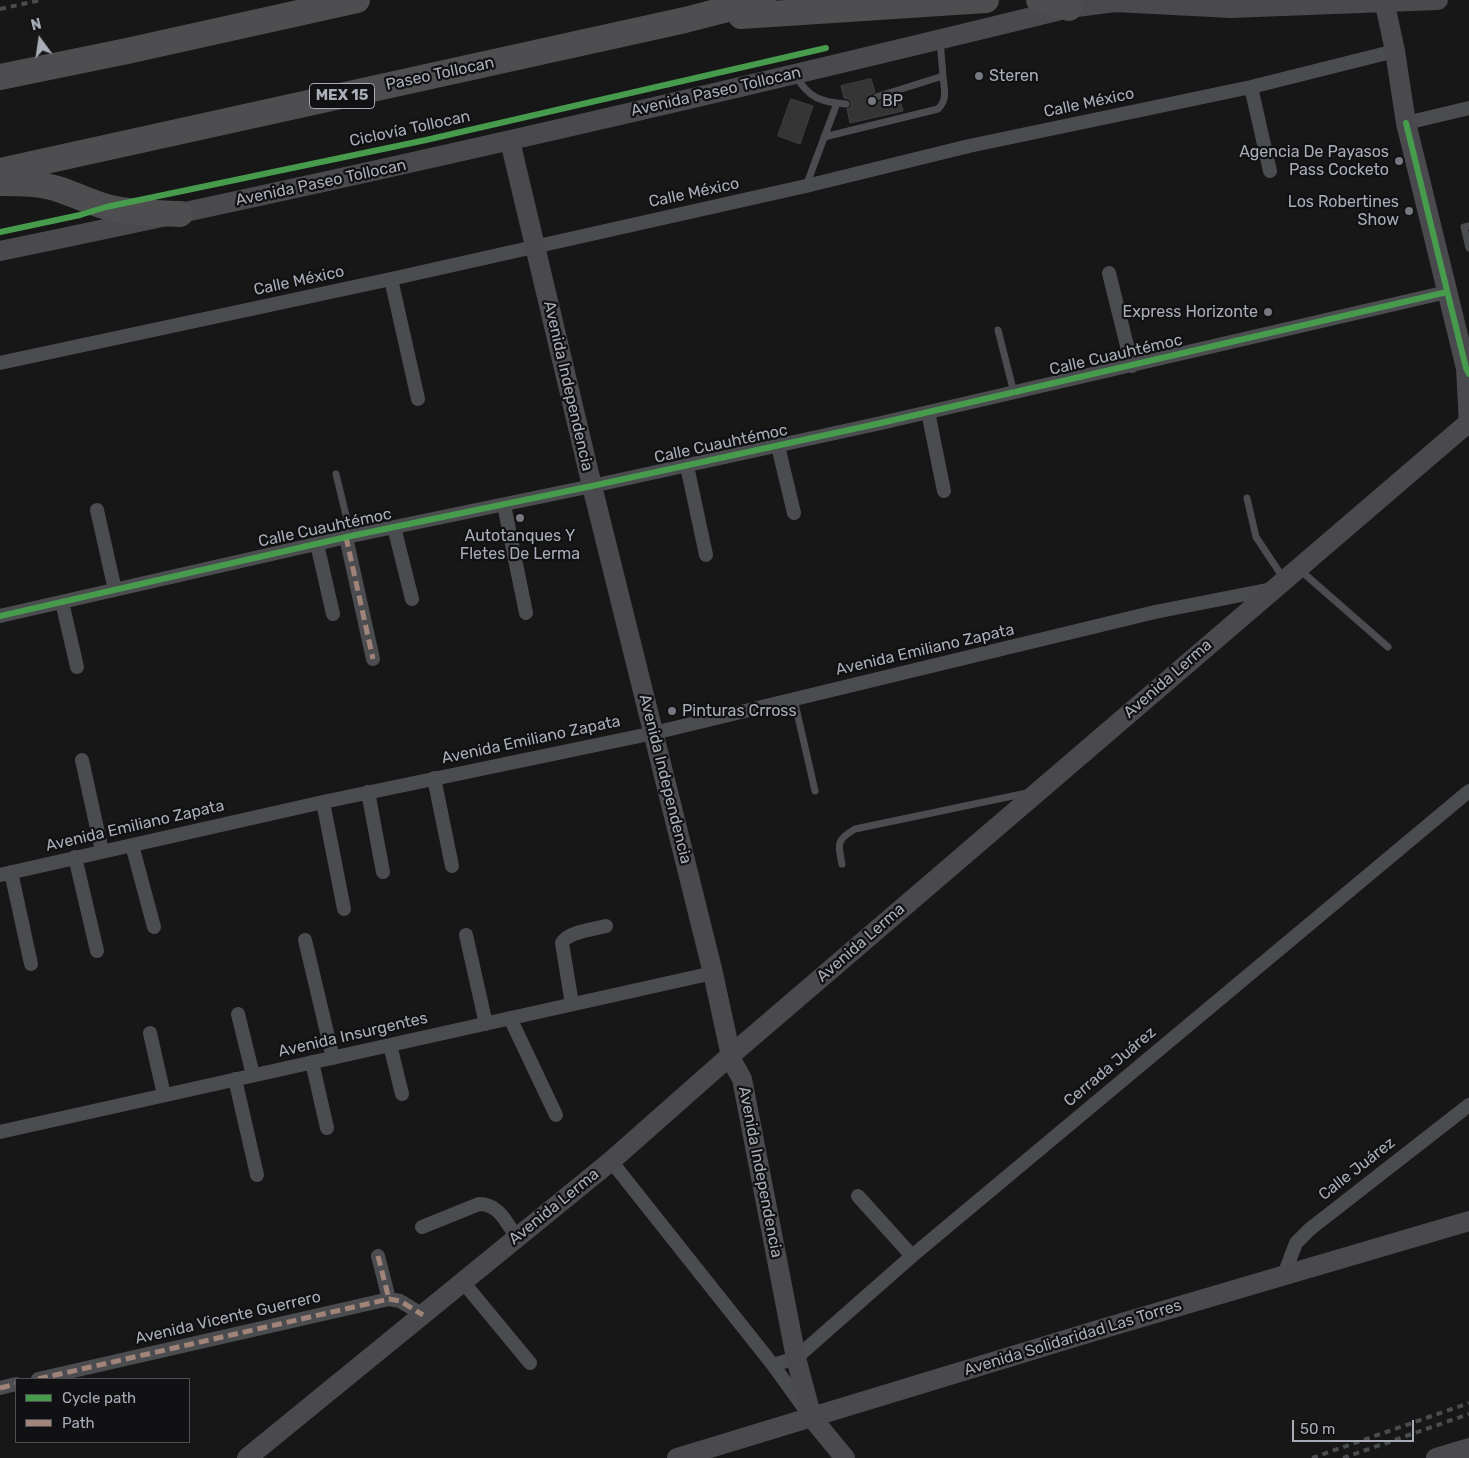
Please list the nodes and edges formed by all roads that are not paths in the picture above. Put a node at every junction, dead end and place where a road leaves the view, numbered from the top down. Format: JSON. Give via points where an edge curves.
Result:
{"nodes":[{"id":1,"x":278,"y":0,"type":"edge"},
{"id":2,"x":357,"y":0,"type":"edge"},
{"id":3,"x":763,"y":0,"type":"edge"},
{"id":4,"x":986,"y":0,"type":"edge"},
{"id":5,"x":1039,"y":0,"type":"edge"},
{"id":6,"x":1438,"y":0,"type":"edge"},
{"id":7,"x":1118,"y":1,"type":"edge"},
{"id":8,"x":1384,"y":1,"type":"edge"},
{"id":9,"x":1069,"y":8,"type":"junction"},
{"id":10,"x":685,"y":20,"type":"junction"},
{"id":11,"x":940,"y":39,"type":"junction"},
{"id":12,"x":127,"y":51,"type":"junction"},
{"id":13,"x":1395,"y":51,"type":"junction"},
{"id":14,"x":794,"y":73,"type":"junction"},
{"id":15,"x":943,"y":76,"type":"junction"},
{"id":16,"x":0,"y":77,"type":"edge"},
{"id":17,"x":1251,"y":86,"type":"junction"},
{"id":18,"x":876,"y":97,"type":"dead end"},
{"id":19,"x":837,"y":103,"type":"junction"},
{"id":20,"x":846,"y":104,"type":"dead end"},
{"id":21,"x":1469,"y":108,"type":"edge"},
{"id":22,"x":1406,"y":122,"type":"junction"},
{"id":23,"x":824,"y":137,"type":"junction"},
{"id":24,"x":510,"y":141,"type":"junction"},
{"id":25,"x":0,"y":171,"type":"edge"},
{"id":26,"x":1270,"y":171,"type":"dead end"},
{"id":27,"x":0,"y":183,"type":"edge"},
{"id":28,"x":806,"y":186,"type":"junction"},
{"id":29,"x":180,"y":214,"type":"junction"},
{"id":30,"x":1469,"y":226,"type":"edge"},
{"id":31,"x":535,"y":246,"type":"junction"},
{"id":32,"x":1469,"y":248,"type":"edge"},
{"id":33,"x":0,"y":251,"type":"edge"},
{"id":34,"x":1109,"y":273,"type":"dead end"},
{"id":35,"x":390,"y":279,"type":"junction"},
{"id":36,"x":1447,"y":292,"type":"junction"},
{"id":37,"x":998,"y":330,"type":"dead end"},
{"id":38,"x":0,"y":363,"type":"edge"},
{"id":39,"x":1132,"y":366,"type":"junction"},
{"id":40,"x":1467,"y":371,"type":"edge"},
{"id":41,"x":1014,"y":393,"type":"junction"},
{"id":42,"x":418,"y":399,"type":"dead end"},
{"id":43,"x":928,"y":412,"type":"junction"},
{"id":44,"x":1469,"y":423,"type":"edge"},
{"id":45,"x":778,"y":446,"type":"junction"},
{"id":46,"x":687,"y":466,"type":"junction"},
{"id":47,"x":336,"y":474,"type":"dead end"},
{"id":48,"x":592,"y":486,"type":"junction"},
{"id":49,"x":944,"y":491,"type":"dead end"},
{"id":50,"x":1247,"y":498,"type":"dead end"},
{"id":51,"x":504,"y":505,"type":"junction"},
{"id":52,"x":97,"y":510,"type":"dead end"},
{"id":53,"x":794,"y":513,"type":"dead end"},
{"id":54,"x":394,"y":527,"type":"junction"},
{"id":55,"x":348,"y":536,"type":"junction"},
{"id":56,"x":317,"y":544,"type":"junction"},
{"id":57,"x":706,"y":555,"type":"dead end"},
{"id":58,"x":1285,"y":578,"type":"junction"},
{"id":59,"x":115,"y":590,"type":"junction"},
{"id":60,"x":412,"y":599,"type":"dead end"},
{"id":61,"x":62,"y":602,"type":"junction"},
{"id":62,"x":526,"y":613,"type":"dead end"},
{"id":63,"x":334,"y":614,"type":"dead end"},
{"id":64,"x":0,"y":616,"type":"edge"},
{"id":65,"x":1388,"y":647,"type":"dead end"},
{"id":66,"x":373,"y":659,"type":"dead end"},
{"id":67,"x":77,"y":666,"type":"dead end"},
{"id":68,"x":794,"y":699,"type":"junction"},
{"id":69,"x":654,"y":733,"type":"junction"},
{"id":70,"x":82,"y":760,"type":"dead end"},
{"id":71,"x":434,"y":778,"type":"junction"},
{"id":72,"x":814,"y":791,"type":"dead end"},
{"id":73,"x":1037,"y":791,"type":"junction"},
{"id":74,"x":1469,"y":791,"type":"edge"},
{"id":75,"x":368,"y":792,"type":"junction"},
{"id":76,"x":322,"y":802,"type":"junction"},
{"id":77,"x":132,"y":844,"type":"junction"},
{"id":78,"x":102,"y":851,"type":"junction"},
{"id":79,"x":75,"y":857,"type":"junction"},
{"id":80,"x":842,"y":864,"type":"dead end"},
{"id":81,"x":452,"y":866,"type":"dead end"},
{"id":82,"x":383,"y":872,"type":"dead end"},
{"id":83,"x":5,"y":873,"type":"edge"},
{"id":84,"x":344,"y":910,"type":"dead end"},
{"id":85,"x":606,"y":926,"type":"dead end"},
{"id":86,"x":154,"y":927,"type":"dead end"},
{"id":87,"x":466,"y":935,"type":"dead end"},
{"id":88,"x":305,"y":940,"type":"dead end"},
{"id":89,"x":97,"y":951,"type":"dead end"},
{"id":90,"x":31,"y":964,"type":"dead end"},
{"id":91,"x":713,"y":973,"type":"junction"},
{"id":92,"x":572,"y":1004,"type":"junction"},
{"id":93,"x":238,"y":1014,"type":"dead end"},
{"id":94,"x":510,"y":1018,"type":"junction"},
{"id":95,"x":486,"y":1024,"type":"junction"},
{"id":96,"x":150,"y":1033,"type":"dead end"},
{"id":97,"x":390,"y":1045,"type":"junction"},
{"id":98,"x":333,"y":1058,"type":"junction"},
{"id":99,"x":312,"y":1062,"type":"junction"},
{"id":100,"x":735,"y":1065,"type":"junction"},
{"id":101,"x":253,"y":1075,"type":"junction"},
{"id":102,"x":235,"y":1079,"type":"junction"},
{"id":103,"x":402,"y":1094,"type":"dead end"},
{"id":104,"x":164,"y":1095,"type":"junction"},
{"id":105,"x":1469,"y":1105,"type":"edge"},
{"id":106,"x":556,"y":1115,"type":"dead end"},
{"id":107,"x":326,"y":1128,"type":"dead end"},
{"id":108,"x":0,"y":1132,"type":"edge"},
{"id":109,"x":617,"y":1168,"type":"junction"},
{"id":110,"x":257,"y":1175,"type":"dead end"},
{"id":111,"x":858,"y":1196,"type":"dead end"},
{"id":112,"x":1469,"y":1220,"type":"edge"},
{"id":113,"x":422,"y":1227,"type":"dead end"},
{"id":114,"x":517,"y":1238,"type":"junction"},
{"id":115,"x":378,"y":1256,"type":"dead end"},
{"id":116,"x":912,"y":1256,"type":"junction"},
{"id":117,"x":1284,"y":1275,"type":"junction"},
{"id":118,"x":463,"y":1282,"type":"junction"},
{"id":119,"x":389,"y":1299,"type":"junction"},
{"id":120,"x":423,"y":1315,"type":"junction"},
{"id":121,"x":796,"y":1358,"type":"junction"},
{"id":122,"x":530,"y":1363,"type":"dead end"},
{"id":123,"x":773,"y":1365,"type":"junction"},
{"id":124,"x":42,"y":1378,"type":"edge"},
{"id":125,"x":15,"y":1384,"type":"edge"},
{"id":126,"x":0,"y":1388,"type":"edge"},
{"id":127,"x":812,"y":1418,"type":"junction"},
{"id":128,"x":1469,"y":1448,"type":"edge"},
{"id":129,"x":247,"y":1458,"type":"edge"},
{"id":130,"x":677,"y":1458,"type":"edge"},
{"id":131,"x":845,"y":1458,"type":"edge"},
{"id":132,"x":1436,"y":1458,"type":"edge"}],
"edges":[{"from":1,"to":12,"type":"highway","via":[[216,18]]},
{"from":2,"to":12,"type":"highway"},
{"from":3,"to":10,"type":"highway","name":"Paseo Tollocan","number":"MEX 15"},
{"from":4,"to":10,"type":"highway"},
{"from":5,"to":9,"type":"highway"},
{"from":6,"to":8,"type":"main road","name":"Avenida Paseo Tollocan"},
{"from":7,"to":8,"type":"main road","name":"Avenida Paseo Tollocan","via":[[1231,8]]},
{"from":7,"to":9,"type":"main road","name":"Avenida Paseo Tollocan"},
{"from":8,"to":13,"type":"main road"},
{"from":9,"to":11,"type":"main road","name":"Avenida Paseo Tollocan"},
{"from":10,"to":25,"type":"highway","name":"Paseo Tollocan","number":"MEX 15"},
{"from":11,"to":14,"type":"main road","name":"Avenida Paseo Tollocan"},
{"from":11,"to":15,"type":"lane"},
{"from":12,"to":16,"type":"highway"},
{"from":13,"to":17,"type":"street","name":"Calle México"},
{"from":13,"to":22,"type":"main road"},
{"from":14,"to":19,"type":"lane","via":[[807,92]]},
{"from":14,"to":24,"type":"main road","name":"Avenida Paseo Tollocan"},
{"from":15,"to":18,"type":"lane"},
{"from":15,"to":23,"type":"lane","via":[[945,98],[938,109]]},
{"from":17,"to":26,"type":"street"},
{"from":17,"to":28,"type":"street","name":"Calle México","via":[[969,146]]},
{"from":19,"to":20,"type":"lane"},
{"from":19,"to":23,"type":"lane"},
{"from":21,"to":22,"type":"street"},
{"from":22,"to":36,"type":"main road"},
{"from":23,"to":28,"type":"lane"},
{"from":24,"to":29,"type":"main road","name":"Avenida Paseo Tollocan"},
{"from":24,"to":31,"type":"main road","name":"Avenida Independencia"},
{"from":27,"to":29,"type":"highway","via":[[50,187],[127,211]]},
{"from":28,"to":31,"type":"street","name":"Calle México"},
{"from":29,"to":33,"type":"main road","name":"Avenida Paseo Tollocan"},
{"from":30,"to":32,"type":"lane","via":[[1464,227]]},
{"from":31,"to":35,"type":"street","name":"Calle México"},
{"from":31,"to":48,"type":"main road","name":"Avenida Independencia"},
{"from":34,"to":39,"type":"street"},
{"from":35,"to":38,"type":"street","name":"Calle México"},
{"from":35,"to":42,"type":"street"},
{"from":36,"to":39,"type":"street","name":"Calle Cuauhtémoc"},
{"from":36,"to":40,"type":"main road"},
{"from":37,"to":41,"type":"lane"},
{"from":39,"to":41,"type":"street","name":"Calle Cuauhtémoc"},
{"from":40,"to":44,"type":"main road"},
{"from":41,"to":43,"type":"street","name":"Calle Cuauhtémoc"},
{"from":43,"to":45,"type":"street","name":"Calle Cuauhtémoc"},
{"from":43,"to":49,"type":"street"},
{"from":44,"to":58,"type":"main road","name":"Avenida Lerma"},
{"from":45,"to":46,"type":"street","name":"Calle Cuauhtémoc"},
{"from":45,"to":53,"type":"street"},
{"from":46,"to":48,"type":"street","name":"Calle Cuauhtémoc"},
{"from":46,"to":57,"type":"street"},
{"from":47,"to":55,"type":"lane"},
{"from":48,"to":51,"type":"street","name":"Calle Cuauhtémoc"},
{"from":48,"to":69,"type":"main road","name":"Avenida Independencia"},
{"from":50,"to":58,"type":"lane","via":[[1256,537]]},
{"from":51,"to":54,"type":"street","name":"Calle Cuauhtémoc"},
{"from":51,"to":62,"type":"street"},
{"from":52,"to":59,"type":"street"},
{"from":54,"to":55,"type":"street","name":"Calle Cuauhtémoc"},
{"from":54,"to":60,"type":"street"},
{"from":55,"to":56,"type":"street","name":"Calle Cuauhtémoc"},
{"from":55,"to":66,"type":"street"},
{"from":56,"to":59,"type":"street","name":"Calle Cuauhtémoc"},
{"from":56,"to":63,"type":"street"},
{"from":58,"to":65,"type":"lane"},
{"from":58,"to":68,"type":"street","name":"Avenida Emiliano Zapata"},
{"from":58,"to":73,"type":"main road","name":"Avenida Lerma"},
{"from":59,"to":61,"type":"street","name":"Calle Cuauhtémoc"},
{"from":61,"to":64,"type":"street","name":"Calle Cuauhtémoc"},
{"from":61,"to":67,"type":"street"},
{"from":68,"to":69,"type":"street","name":"Avenida Emiliano Zapata"},
{"from":68,"to":72,"type":"lane"},
{"from":69,"to":71,"type":"street","name":"Avenida Emiliano Zapata"},
{"from":69,"to":91,"type":"main road","name":"Avenida Independencia"},
{"from":70,"to":78,"type":"street"},
{"from":71,"to":75,"type":"street","name":"Avenida Emiliano Zapata"},
{"from":71,"to":81,"type":"street"},
{"from":73,"to":80,"type":"lane","via":[[855,829],[843,836],[838,844]]},
{"from":73,"to":100,"type":"main road","name":"Avenida Lerma"},
{"from":74,"to":116,"type":"street","name":"Cerrada Juárez"},
{"from":75,"to":76,"type":"street","name":"Avenida Emiliano Zapata"},
{"from":75,"to":82,"type":"street"},
{"from":76,"to":77,"type":"street","name":"Avenida Emiliano Zapata"},
{"from":76,"to":84,"type":"street"},
{"from":77,"to":78,"type":"street","name":"Avenida Emiliano Zapata"},
{"from":77,"to":86,"type":"street"},
{"from":78,"to":79,"type":"street","name":"Avenida Emiliano Zapata"},
{"from":79,"to":83,"type":"street","name":"Avenida Emiliano Zapata"},
{"from":79,"to":89,"type":"street"},
{"from":83,"to":90,"type":"street"},
{"from":85,"to":92,"type":"street","via":[[563,939]]},
{"from":87,"to":95,"type":"street"},
{"from":88,"to":98,"type":"street"},
{"from":91,"to":92,"type":"street","name":"Avenida Insurgentes"},
{"from":91,"to":100,"type":"main road","name":"Avenida Independencia"},
{"from":92,"to":94,"type":"street","name":"Avenida Insurgentes"},
{"from":93,"to":101,"type":"street"},
{"from":94,"to":95,"type":"street","name":"Avenida Insurgentes"},
{"from":94,"to":106,"type":"street"},
{"from":95,"to":97,"type":"street","name":"Avenida Insurgentes"},
{"from":96,"to":104,"type":"street"},
{"from":97,"to":98,"type":"street","name":"Avenida Insurgentes"},
{"from":97,"to":103,"type":"street"},
{"from":98,"to":99,"type":"street","name":"Avenida Insurgentes"},
{"from":99,"to":101,"type":"street","name":"Avenida Insurgentes"},
{"from":99,"to":107,"type":"street"},
{"from":100,"to":109,"type":"main road","name":"Avenida Lerma"},
{"from":100,"to":121,"type":"main road","name":"Avenida Independencia"},
{"from":101,"to":102,"type":"street","name":"Avenida Insurgentes"},
{"from":102,"to":104,"type":"street","name":"Avenida Insurgentes"},
{"from":102,"to":110,"type":"street"},
{"from":104,"to":108,"type":"street","name":"Avenida Insurgentes"},
{"from":105,"to":117,"type":"street","name":"Calle Juárez","via":[[1310,1229],[1296,1244]]},
{"from":109,"to":114,"type":"main road","name":"Avenida Lerma"},
{"from":109,"to":123,"type":"street","name":"Avenida Independencia"},
{"from":111,"to":116,"type":"street"},
{"from":112,"to":117,"type":"main road","name":"Avenida Solidaridad Las Torres"},
{"from":113,"to":114,"type":"street","via":[[479,1204],[488,1204],[496,1209]]},
{"from":114,"to":118,"type":"main road","name":"Avenida Lerma"},
{"from":115,"to":119,"type":"street"},
{"from":116,"to":121,"type":"street","name":"Cerrada Juárez"},
{"from":117,"to":127,"type":"main road","name":"Avenida Solidaridad Las Torres"},
{"from":118,"to":120,"type":"main road","name":"Avenida Lerma"},
{"from":118,"to":122,"type":"street"},
{"from":119,"to":120,"type":"street","via":[[400,1301]]},
{"from":119,"to":124,"type":"street","name":"Avenida Vicente Guerrero"},
{"from":120,"to":129,"type":"main road","name":"Avenida Lerma"},
{"from":121,"to":123,"type":"street","name":"Cerrada Juárez"},
{"from":121,"to":127,"type":"main road","name":"Avenida Independencia"},
{"from":123,"to":127,"type":"street","name":"Avenida Independencia"},
{"from":125,"to":126,"type":"street"},
{"from":127,"to":130,"type":"main road","name":"Avenida Solidaridad Las Torres"},
{"from":127,"to":131,"type":"main road","name":"Avenida Independencia"},
{"from":128,"to":132,"type":"main road"}]}
